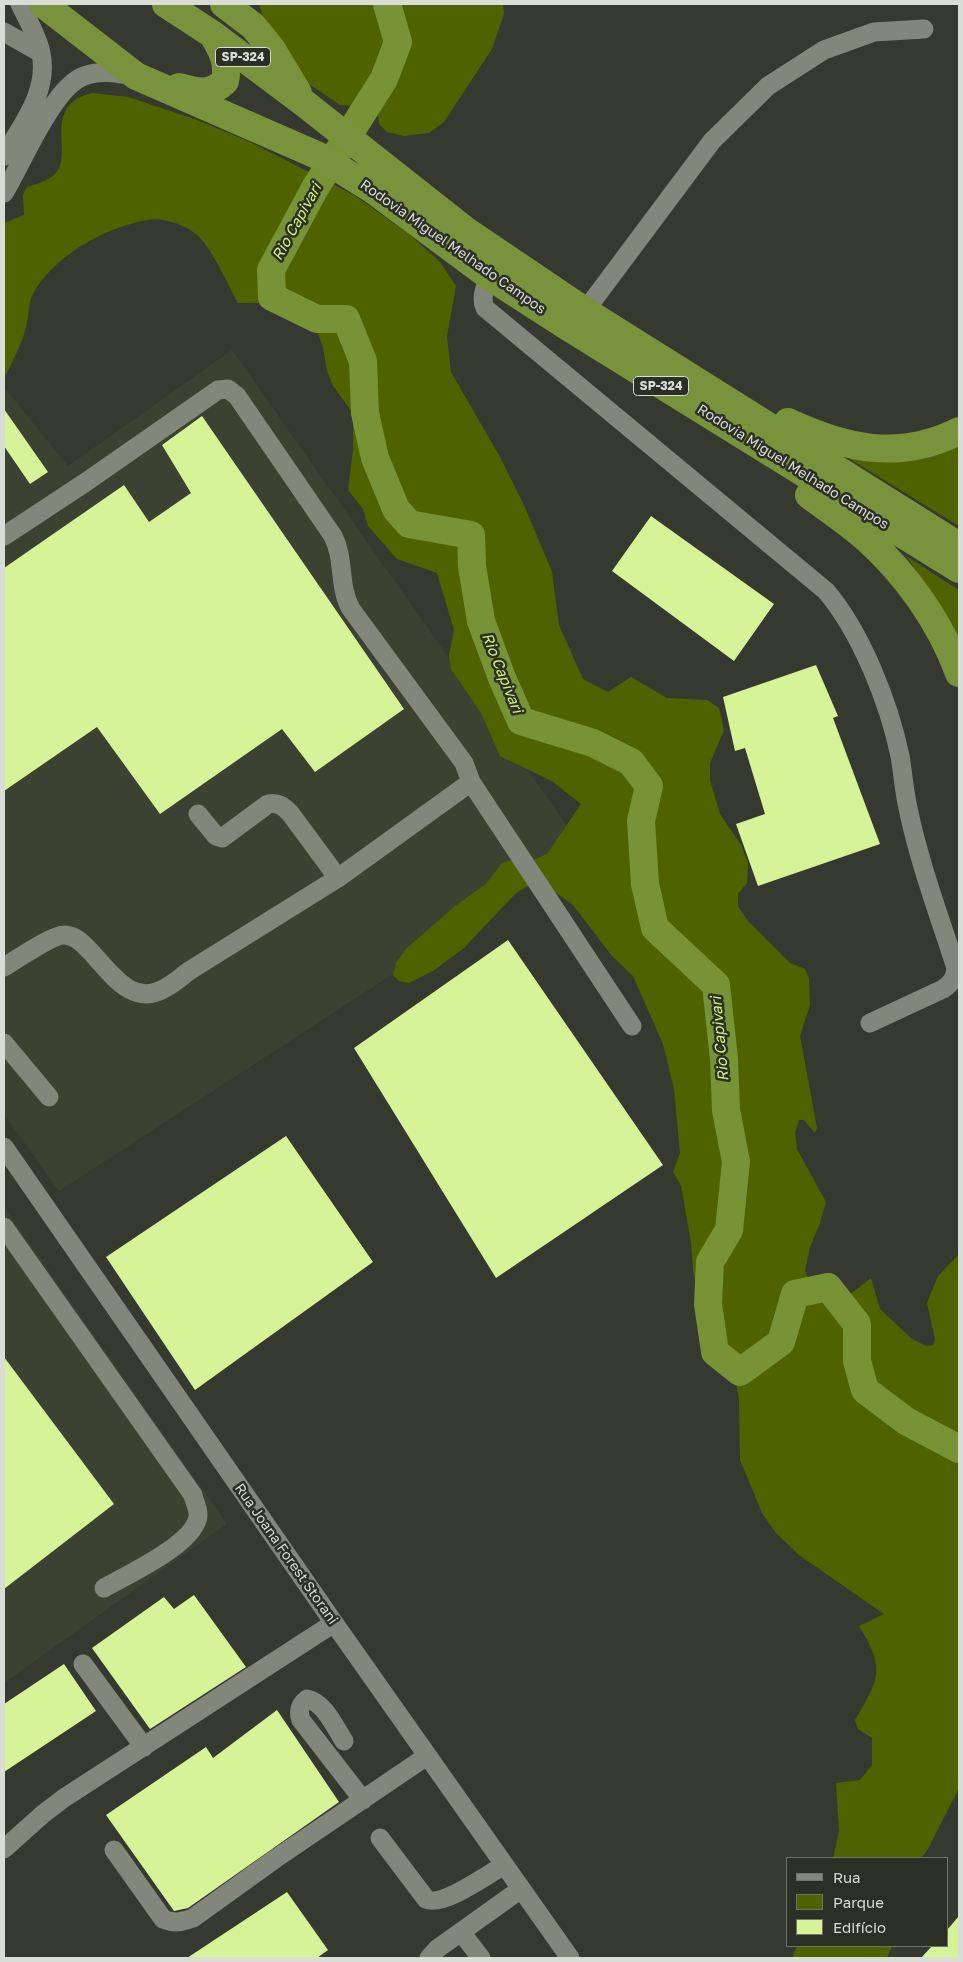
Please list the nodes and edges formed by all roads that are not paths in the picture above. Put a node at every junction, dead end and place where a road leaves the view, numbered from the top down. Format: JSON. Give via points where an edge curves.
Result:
{"nodes":[{"id":1,"x":20,"y":4,"type":"edge"},
{"id":2,"x":43,"y":4,"type":"edge"},
{"id":3,"x":166,"y":4,"type":"edge"},
{"id":4,"x":224,"y":4,"type":"edge"},
{"id":5,"x":924,"y":29,"type":"dead end"},
{"id":6,"x":4,"y":32,"type":"edge"},
{"id":7,"x":212,"y":34,"type":"junction"},
{"id":8,"x":41,"y":53,"type":"junction"},
{"id":9,"x":136,"y":76,"type":"junction"},
{"id":10,"x":311,"y":108,"type":"junction"},
{"id":11,"x":4,"y":156,"type":"edge"},
{"id":12,"x":379,"y":178,"type":"junction"},
{"id":13,"x":4,"y":193,"type":"edge"},
{"id":14,"x":489,"y":276,"type":"junction"},
{"id":15,"x":585,"y":311,"type":"junction"},
{"id":16,"x":677,"y":382,"type":"junction"},
{"id":17,"x":959,"y":431,"type":"edge"},
{"id":18,"x":4,"y":536,"type":"edge"},
{"id":19,"x":959,"y":546,"type":"edge"},
{"id":20,"x":959,"y":569,"type":"edge"},
{"id":21,"x":959,"y":673,"type":"edge"},
{"id":22,"x":471,"y":782,"type":"junction"},
{"id":23,"x":198,"y":814,"type":"dead end"},
{"id":24,"x":338,"y":878,"type":"junction"},
{"id":25,"x":4,"y":967,"type":"edge"},
{"id":26,"x":870,"y":1023,"type":"dead end"},
{"id":27,"x":632,"y":1026,"type":"dead end"},
{"id":28,"x":4,"y":1043,"type":"edge"},
{"id":29,"x":49,"y":1097,"type":"dead end"},
{"id":30,"x":4,"y":1147,"type":"edge"},
{"id":31,"x":4,"y":1227,"type":"edge"},
{"id":32,"x":104,"y":1588,"type":"dead end"},
{"id":33,"x":334,"y":1623,"type":"junction"},
{"id":34,"x":83,"y":1664,"type":"dead end"},
{"id":35,"x":344,"y":1741,"type":"dead end"},
{"id":36,"x":144,"y":1747,"type":"junction"},
{"id":37,"x":427,"y":1756,"type":"junction"},
{"id":38,"x":364,"y":1800,"type":"junction"},
{"id":39,"x":380,"y":1838,"type":"dead end"},
{"id":40,"x":4,"y":1849,"type":"edge"},
{"id":41,"x":114,"y":1850,"type":"dead end"},
{"id":42,"x":504,"y":1865,"type":"junction"},
{"id":43,"x":521,"y":1889,"type":"junction"},
{"id":44,"x":461,"y":1932,"type":"junction"},
{"id":45,"x":429,"y":1958,"type":"edge"},
{"id":46,"x":481,"y":1958,"type":"edge"},
{"id":47,"x":570,"y":1958,"type":"edge"}],
"edges":[{"from":1,"to":8,"type":"street"},
{"from":2,"to":9,"type":"highway","name":"Rodovia Miguel Melhado Campos","number":"SP-324"},
{"from":3,"to":7,"type":"highway","name":"Rodovia Miguel Melhado Campos","number":"SP-324"},
{"from":4,"to":10,"type":"highway","via":[[254,26]]},
{"from":5,"to":15,"type":"street","via":[[874,32],[824,50],[768,86],[712,141]]},
{"from":6,"to":8,"type":"street"},
{"from":7,"to":9,"type":"highway","via":[[228,70],[225,81],[215,89],[201,93]]},
{"from":7,"to":10,"type":"highway","name":"Rodovia Miguel Melhado Campos","number":"SP-324"},
{"from":8,"to":11,"type":"street","via":[[41,88]]},
{"from":9,"to":12,"type":"highway","name":"Rodovia Miguel Melhado Campos","number":"SP-324","via":[[319,156]]},
{"from":9,"to":13,"type":"street","via":[[102,72],[83,76],[67,87],[55,102]]},
{"from":10,"to":12,"type":"highway","name":"Rodovia Miguel Melhado Campos","number":"SP-324"},
{"from":12,"to":14,"type":"highway","name":"Rodovia Miguel Melhado Campos","number":"SP-324"},
{"from":12,"to":15,"type":"highway","name":"Rodovia Miguel Melhado Campos","number":"SP-324","via":[[465,230]]},
{"from":14,"to":16,"type":"highway","name":"Rodovia Miguel Melhado Campos","number":"SP-324"},
{"from":14,"to":26,"type":"street","via":[[483,295],[485,308],[826,591],[842,609],[856,634],[887,706],[919,850],[956,968],[955,976],[943,989]]},
{"from":15,"to":16,"type":"highway","name":"Rodovia Miguel Melhado Campos","number":"SP-324"},
{"from":16,"to":17,"type":"highway","via":[[849,445],[900,448],[933,442]]},
{"from":16,"to":19,"type":"highway","name":"Rodovia Miguel Melhado Campos","number":"SP-324"},
{"from":16,"to":20,"type":"highway","name":"Rodovia Miguel Melhado Campos","number":"SP-324"},
{"from":16,"to":21,"type":"highway","via":[[878,550],[924,606]]},
{"from":18,"to":22,"type":"street","via":[[218,390],[228,389],[237,396],[333,536],[339,547],[345,598],[464,763]]},
{"from":22,"to":24,"type":"street"},
{"from":22,"to":27,"type":"street"},
{"from":23,"to":24,"type":"street","via":[[216,836],[222,838],[268,804],[283,806]]},
{"from":24,"to":25,"type":"street","via":[[152,994],[126,989],[78,938],[63,934]]},
{"from":28,"to":29,"type":"street"},
{"from":30,"to":33,"type":"street","name":"Rua Joana Forest Storani"},
{"from":31,"to":32,"type":"street","via":[[193,1495],[198,1515],[193,1530],[178,1545]]},
{"from":33,"to":36,"type":"street"},
{"from":33,"to":37,"type":"street","name":"Rua Joana Forest Storani"},
{"from":34,"to":36,"type":"street"},
{"from":35,"to":38,"type":"street","via":[[313,1700],[307,1699],[302,1704],[298,1713],[301,1720]]},
{"from":36,"to":40,"type":"street","via":[[64,1798]]},
{"from":37,"to":38,"type":"street"},
{"from":37,"to":42,"type":"street","name":"Rua Joana Forest Storani"},
{"from":38,"to":41,"type":"street","via":[[193,1918],[174,1924],[163,1918]]},
{"from":39,"to":42,"type":"street","via":[[426,1899],[431,1901],[446,1898]]},
{"from":42,"to":43,"type":"street","name":"Rua Joana Forest Storani"},
{"from":43,"to":44,"type":"street"},
{"from":43,"to":47,"type":"street","name":"Rua Joana Forest Storani"},
{"from":44,"to":45,"type":"street"},
{"from":44,"to":46,"type":"street"}]}
